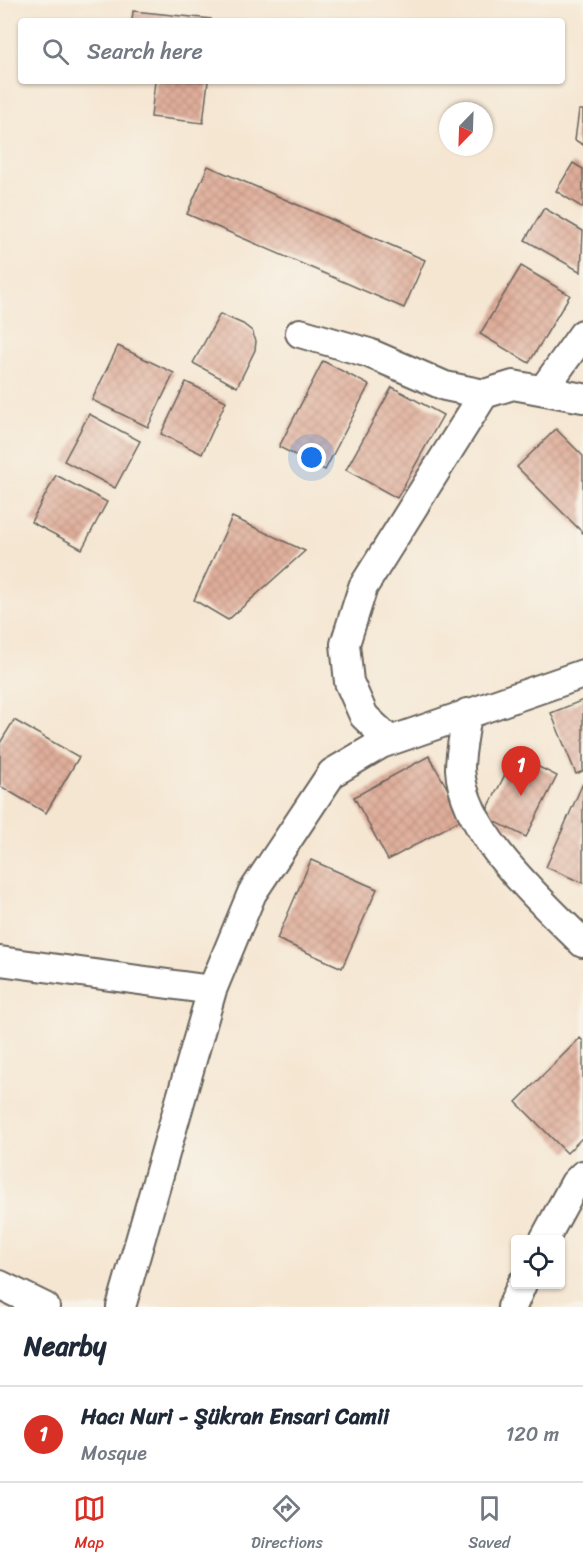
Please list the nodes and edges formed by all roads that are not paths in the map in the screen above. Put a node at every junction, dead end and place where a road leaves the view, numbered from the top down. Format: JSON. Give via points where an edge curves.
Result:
{"nodes":[{"id":1,"x":300,"y":333,"type":"dead end"},
{"id":2,"x":583,"y":334,"type":"edge"},
{"id":3,"x":543,"y":390,"type":"junction"},
{"id":4,"x":484,"y":394,"type":"junction"},
{"id":5,"x":583,"y":398,"type":"edge"},
{"id":6,"x":583,"y":674,"type":"edge"},
{"id":7,"x":467,"y":713,"type":"junction"},
{"id":8,"x":390,"y":741,"type":"junction"},
{"id":9,"x":583,"y":943,"type":"edge"},
{"id":10,"x":0,"y":961,"type":"edge"},
{"id":11,"x":212,"y":990,"type":"junction"},
{"id":12,"x":583,"y":1175,"type":"edge"},
{"id":13,"x":546,"y":1235,"type":"edge"},
{"id":14,"x":0,"y":1285,"type":"edge"},
{"id":15,"x":520,"y":1289,"type":"edge"},
{"id":16,"x":45,"y":1307,"type":"edge"},
{"id":17,"x":121,"y":1307,"type":"edge"},
{"id":18,"x":512,"y":1307,"type":"edge"}],
"edges":[{"from":1,"to":4,"type":"street","via":[[369,353],[446,386]]},
{"from":2,"to":3,"type":"street"},
{"from":3,"to":4,"type":"street","via":[[513,385]]},
{"from":3,"to":5,"type":"street"},
{"from":4,"to":8,"type":"street","via":[[363,588],[345,644],[350,682],[364,716]]},
{"from":6,"to":7,"type":"street"},
{"from":7,"to":8,"type":"street"},
{"from":7,"to":9,"type":"street","via":[[460,769],[477,824],[516,876]]},
{"from":8,"to":11,"type":"street","via":[[332,773],[252,893]]},
{"from":10,"to":11,"type":"street"},
{"from":11,"to":17,"type":"street"},
{"from":12,"to":13,"type":"street"},
{"from":14,"to":16,"type":"street"},
{"from":15,"to":18,"type":"street"}]}
